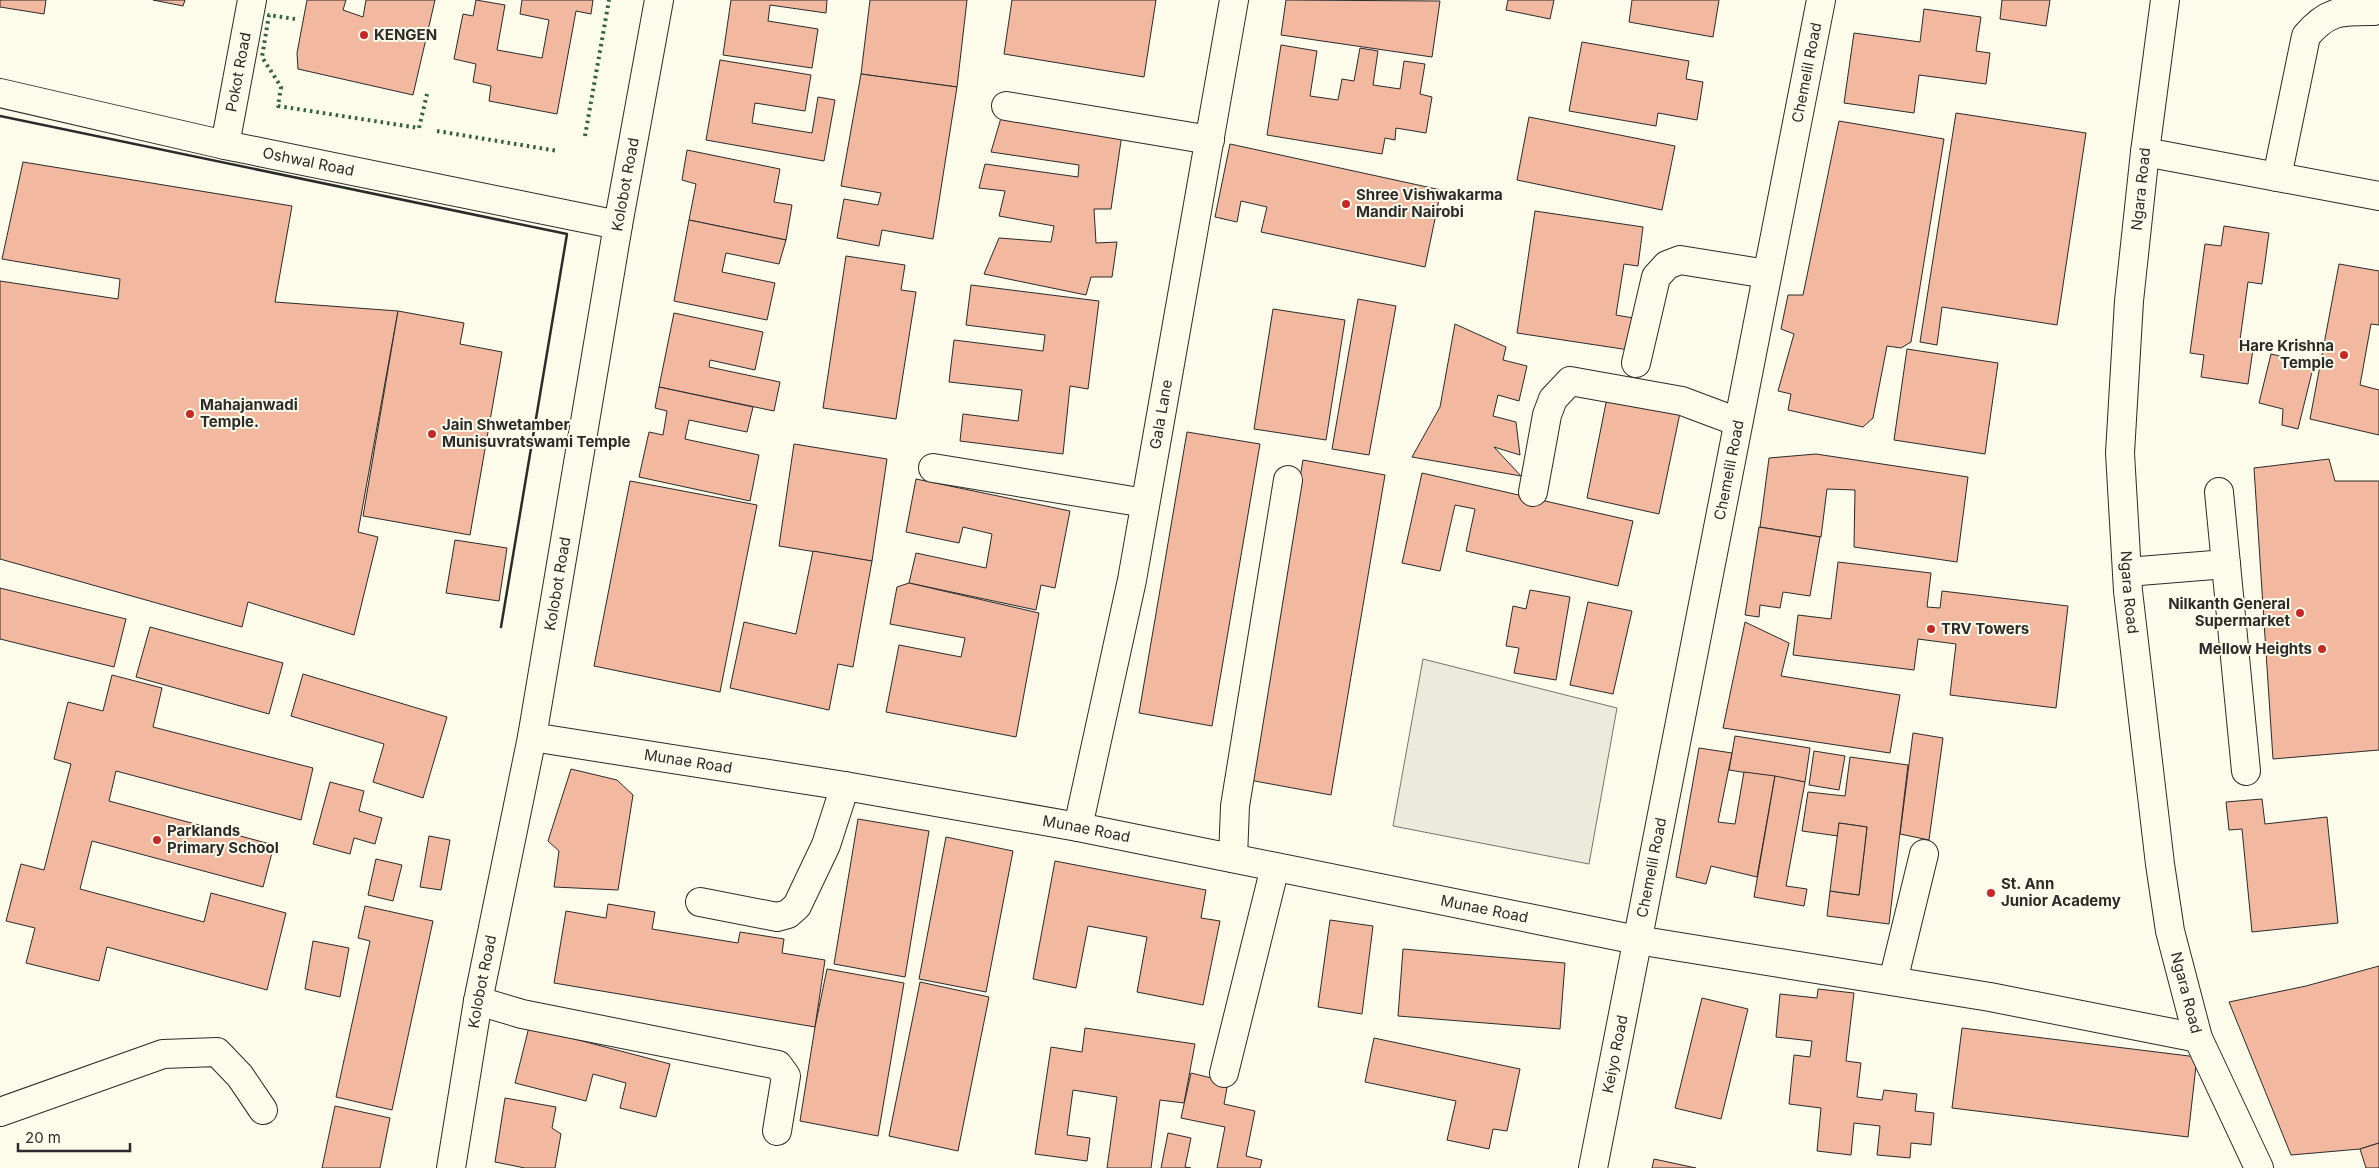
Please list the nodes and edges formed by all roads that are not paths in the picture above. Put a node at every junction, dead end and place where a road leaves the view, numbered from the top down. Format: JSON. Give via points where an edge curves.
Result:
{"nodes":[{"id":1,"x":252,"y":0,"type":"edge"},
{"id":2,"x":658,"y":0,"type":"edge"},
{"id":3,"x":1234,"y":0,"type":"edge"},
{"id":4,"x":1821,"y":0,"type":"edge"},
{"id":5,"x":2165,"y":0,"type":"edge"},
{"id":6,"x":2374,"y":11,"type":"dead end"},
{"id":7,"x":0,"y":93,"type":"edge"},
{"id":8,"x":1006,"y":106,"type":"dead end"},
{"id":9,"x":1210,"y":140,"type":"junction"},
{"id":10,"x":225,"y":145,"type":"junction"},
{"id":11,"x":2145,"y":152,"type":"junction"},
{"id":12,"x":2278,"y":177,"type":"junction"},
{"id":13,"x":2379,"y":196,"type":"edge"},
{"id":14,"x":618,"y":225,"type":"junction"},
{"id":15,"x":1767,"y":274,"type":"junction"},
{"id":16,"x":1636,"y":363,"type":"dead end"},
{"id":17,"x":1738,"y":422,"type":"junction"},
{"id":18,"x":933,"y":468,"type":"dead end"},
{"id":19,"x":1288,"y":480,"type":"dead end"},
{"id":20,"x":1533,"y":492,"type":"dead end"},
{"id":21,"x":2219,"y":492,"type":"dead end"},
{"id":22,"x":1145,"y":503,"type":"junction"},
{"id":23,"x":2226,"y":564,"type":"junction"},
{"id":24,"x":2127,"y":572,"type":"junction"},
{"id":25,"x":532,"y":737,"type":"junction"},
{"id":26,"x":2246,"y":771,"type":"dead end"},
{"id":27,"x":845,"y":786,"type":"junction"},
{"id":28,"x":1078,"y":827,"type":"junction"},
{"id":29,"x":1924,"y":854,"type":"dead end"},
{"id":30,"x":1233,"y":858,"type":"junction"},
{"id":31,"x":1276,"y":867,"type":"junction"},
{"id":32,"x":700,"y":902,"type":"dead end"},
{"id":33,"x":1637,"y":940,"type":"junction"},
{"id":34,"x":1893,"y":981,"type":"junction"},
{"id":35,"x":478,"y":1001,"type":"junction"},
{"id":36,"x":2198,"y":1038,"type":"junction"},
{"id":37,"x":1224,"y":1073,"type":"dead end"},
{"id":38,"x":263,"y":1110,"type":"dead end"},
{"id":39,"x":0,"y":1112,"type":"edge"},
{"id":40,"x":777,"y":1131,"type":"dead end"},
{"id":41,"x":451,"y":1168,"type":"edge"},
{"id":42,"x":1593,"y":1168,"type":"edge"},
{"id":43,"x":2259,"y":1168,"type":"edge"}],
"edges":[{"from":1,"to":10,"type":"street","name":"Pokot Road"},
{"from":2,"to":14,"type":"street","name":"Kolobot Road"},
{"from":3,"to":9,"type":"street","name":"Gala Lane"},
{"from":4,"to":15,"type":"street","name":"Chemelil Road"},
{"from":5,"to":11,"type":"street","name":"Ngara Road"},
{"from":6,"to":12,"type":"street","via":[[2338,12],[2319,21],[2306,36]]},
{"from":7,"to":10,"type":"street","name":"Oshwal Road"},
{"from":8,"to":9,"type":"street"},
{"from":9,"to":22,"type":"street","name":"Gala Lane"},
{"from":10,"to":14,"type":"street","name":"Oshwal Road"},
{"from":11,"to":12,"type":"street"},
{"from":11,"to":24,"type":"street","name":"Ngara Road","via":[[2129,301],[2120,453]]},
{"from":12,"to":13,"type":"street"},
{"from":14,"to":25,"type":"street","name":"Kolobot Road"},
{"from":15,"to":16,"type":"street","via":[[1680,260],[1667,264],[1656,277]]},
{"from":15,"to":17,"type":"street","name":"Chemelil Road"},
{"from":17,"to":20,"type":"street","via":[[1682,402],[1570,381],[1553,399],[1547,415]]},
{"from":17,"to":33,"type":"street","name":"Chemelil Road"},
{"from":18,"to":22,"type":"street"},
{"from":19,"to":30,"type":"street","via":[[1235,806]]},
{"from":21,"to":23,"type":"street"},
{"from":22,"to":28,"type":"street","name":"Gala Lane","via":[[1132,580]]},
{"from":23,"to":24,"type":"street"},
{"from":23,"to":26,"type":"street"},
{"from":24,"to":36,"type":"street","name":"Ngara Road","via":[[2167,912]]},
{"from":25,"to":27,"type":"street","name":"Munae Road"},
{"from":25,"to":35,"type":"street","name":"Kolobot Road"},
{"from":27,"to":28,"type":"street","name":"Munae Road"},
{"from":27,"to":32,"type":"street","via":[[826,844],[797,906],[788,914],[776,917]]},
{"from":28,"to":30,"type":"street","name":"Munae Road"},
{"from":29,"to":34,"type":"street"},
{"from":30,"to":31,"type":"street","name":"Munae Road"},
{"from":31,"to":33,"type":"street","name":"Munae Road"},
{"from":31,"to":37,"type":"street"},
{"from":33,"to":34,"type":"street","name":"Munae Road"},
{"from":33,"to":42,"type":"street","name":"Keiyo Road"},
{"from":34,"to":36,"type":"street","name":"Munae Road"},
{"from":35,"to":40,"type":"street","via":[[522,1014],[778,1064],[786,1076]]},
{"from":35,"to":41,"type":"street","name":"Kolobot Road"},
{"from":36,"to":43,"type":"street","name":"Ngara Road"},
{"from":38,"to":39,"type":"street","via":[[240,1076],[217,1052],[163,1054]]}]}
